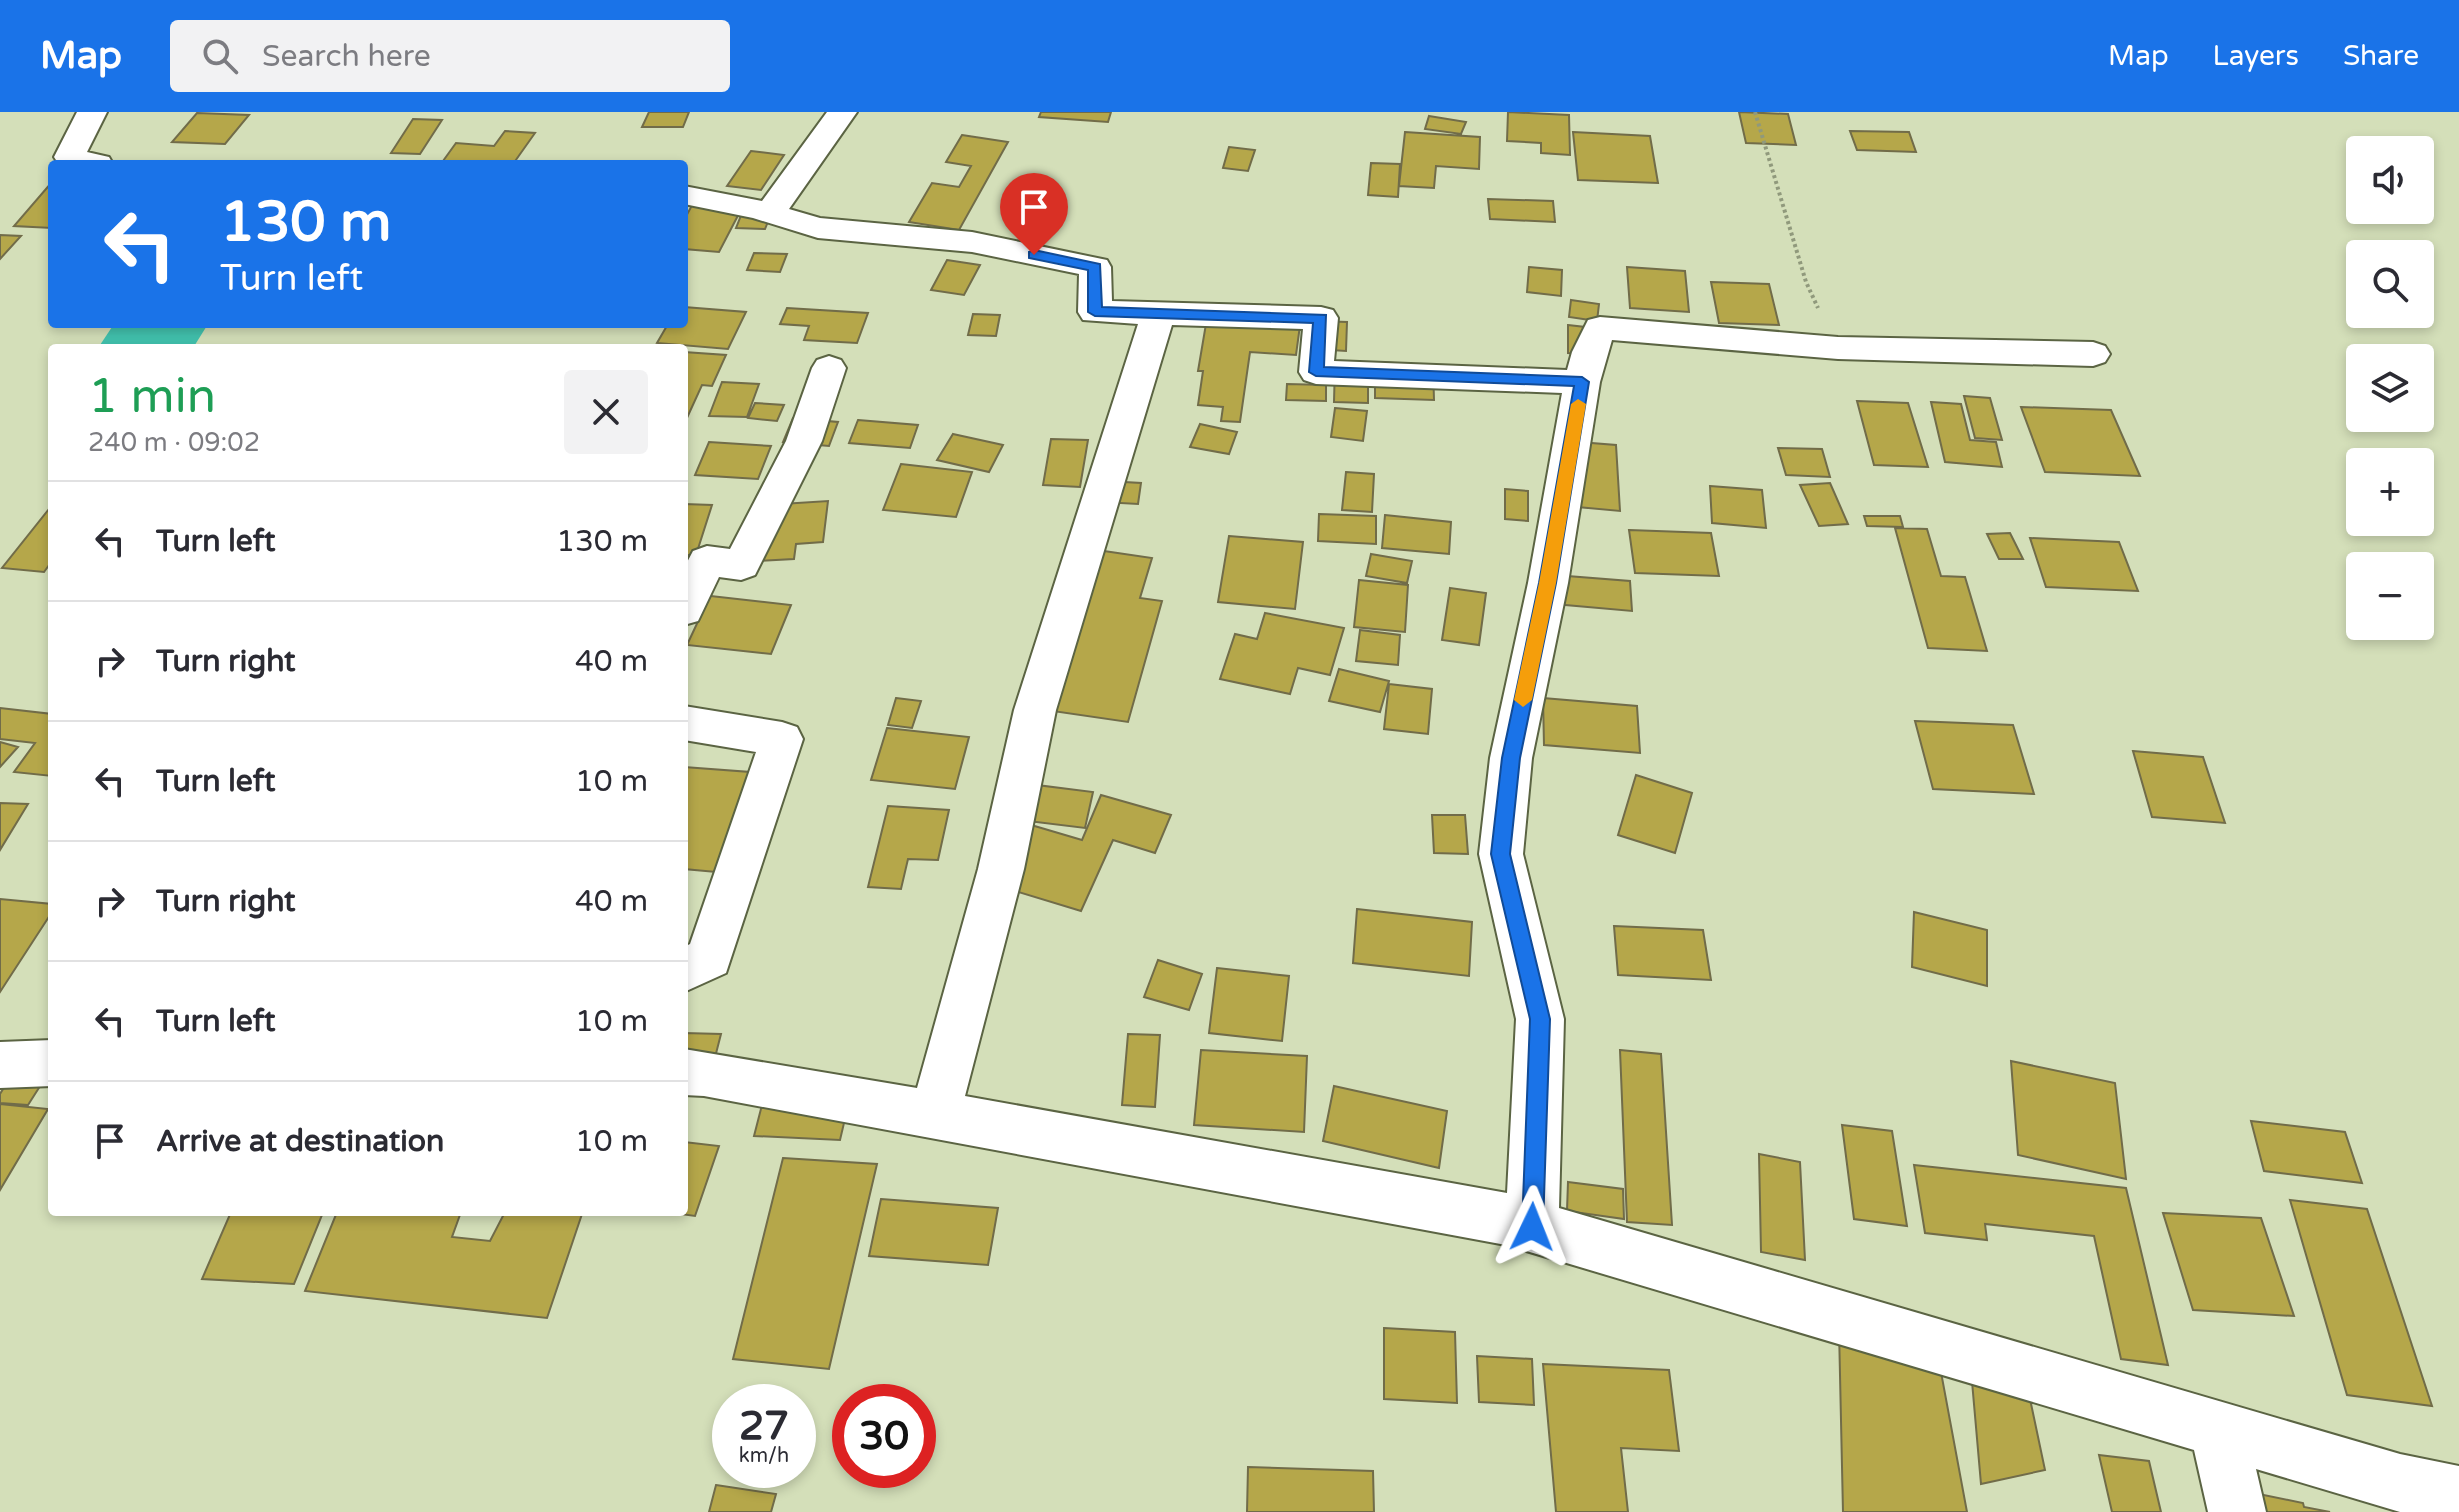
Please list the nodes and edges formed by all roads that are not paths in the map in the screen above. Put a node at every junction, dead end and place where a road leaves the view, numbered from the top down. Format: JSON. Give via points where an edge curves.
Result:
{"nodes":[{"id":1,"x":92,"y":112,"type":"edge"},
{"id":2,"x":842,"y":112,"type":"edge"},
{"id":3,"x":81,"y":160,"type":"edge"},
{"id":4,"x":688,"y":196,"type":"edge"},
{"id":5,"x":770,"y":213,"type":"junction"},
{"id":6,"x":1158,"y":314,"type":"junction"},
{"id":7,"x":2093,"y":354,"type":"dead end"},
{"id":8,"x":829,"y":368,"type":"dead end"},
{"id":9,"x":1582,"y":382,"type":"junction"},
{"id":10,"x":688,"y":601,"type":"edge"},
{"id":11,"x":688,"y":724,"type":"edge"},
{"id":12,"x":688,"y":968,"type":"edge"},
{"id":13,"x":48,"y":1063,"type":"edge"},
{"id":14,"x":0,"y":1065,"type":"edge"},
{"id":15,"x":688,"y":1073,"type":"edge"},
{"id":16,"x":935,"y":1114,"type":"junction"},
{"id":17,"x":1532,"y":1227,"type":"junction"},
{"id":18,"x":2218,"y":1431,"type":"junction"},
{"id":19,"x":2459,"y":1495,"type":"edge"},
{"id":20,"x":2237,"y":1512,"type":"edge"}],
"edges":[{"from":1,"to":3,"type":"street","via":[[69,157]]},
{"from":2,"to":5,"type":"street"},
{"from":4,"to":5,"type":"street"},
{"from":5,"to":6,"type":"street","via":[[818,228],[972,242],[1095,267],[1095,312]]},
{"from":6,"to":9,"type":"street","via":[[1321,318],[1316,372]]},
{"from":6,"to":16,"type":"street","via":[[1035,710],[1001,869]]},
{"from":7,"to":9,"type":"street","via":[[1838,348],[1600,328]]},
{"from":8,"to":10,"type":"street","via":[[804,441],[741,565],[707,561]]},
{"from":9,"to":17,"type":"street","via":[[1511,758],[1501,854],[1540,1019]]},
{"from":11,"to":12,"type":"street","via":[[782,739],[709,958]]},
{"from":13,"to":14,"type":"street"},
{"from":15,"to":16,"type":"street"},
{"from":16,"to":17,"type":"street"},
{"from":17,"to":18,"type":"street"},
{"from":18,"to":19,"type":"street"},
{"from":18,"to":20,"type":"street"}]}
